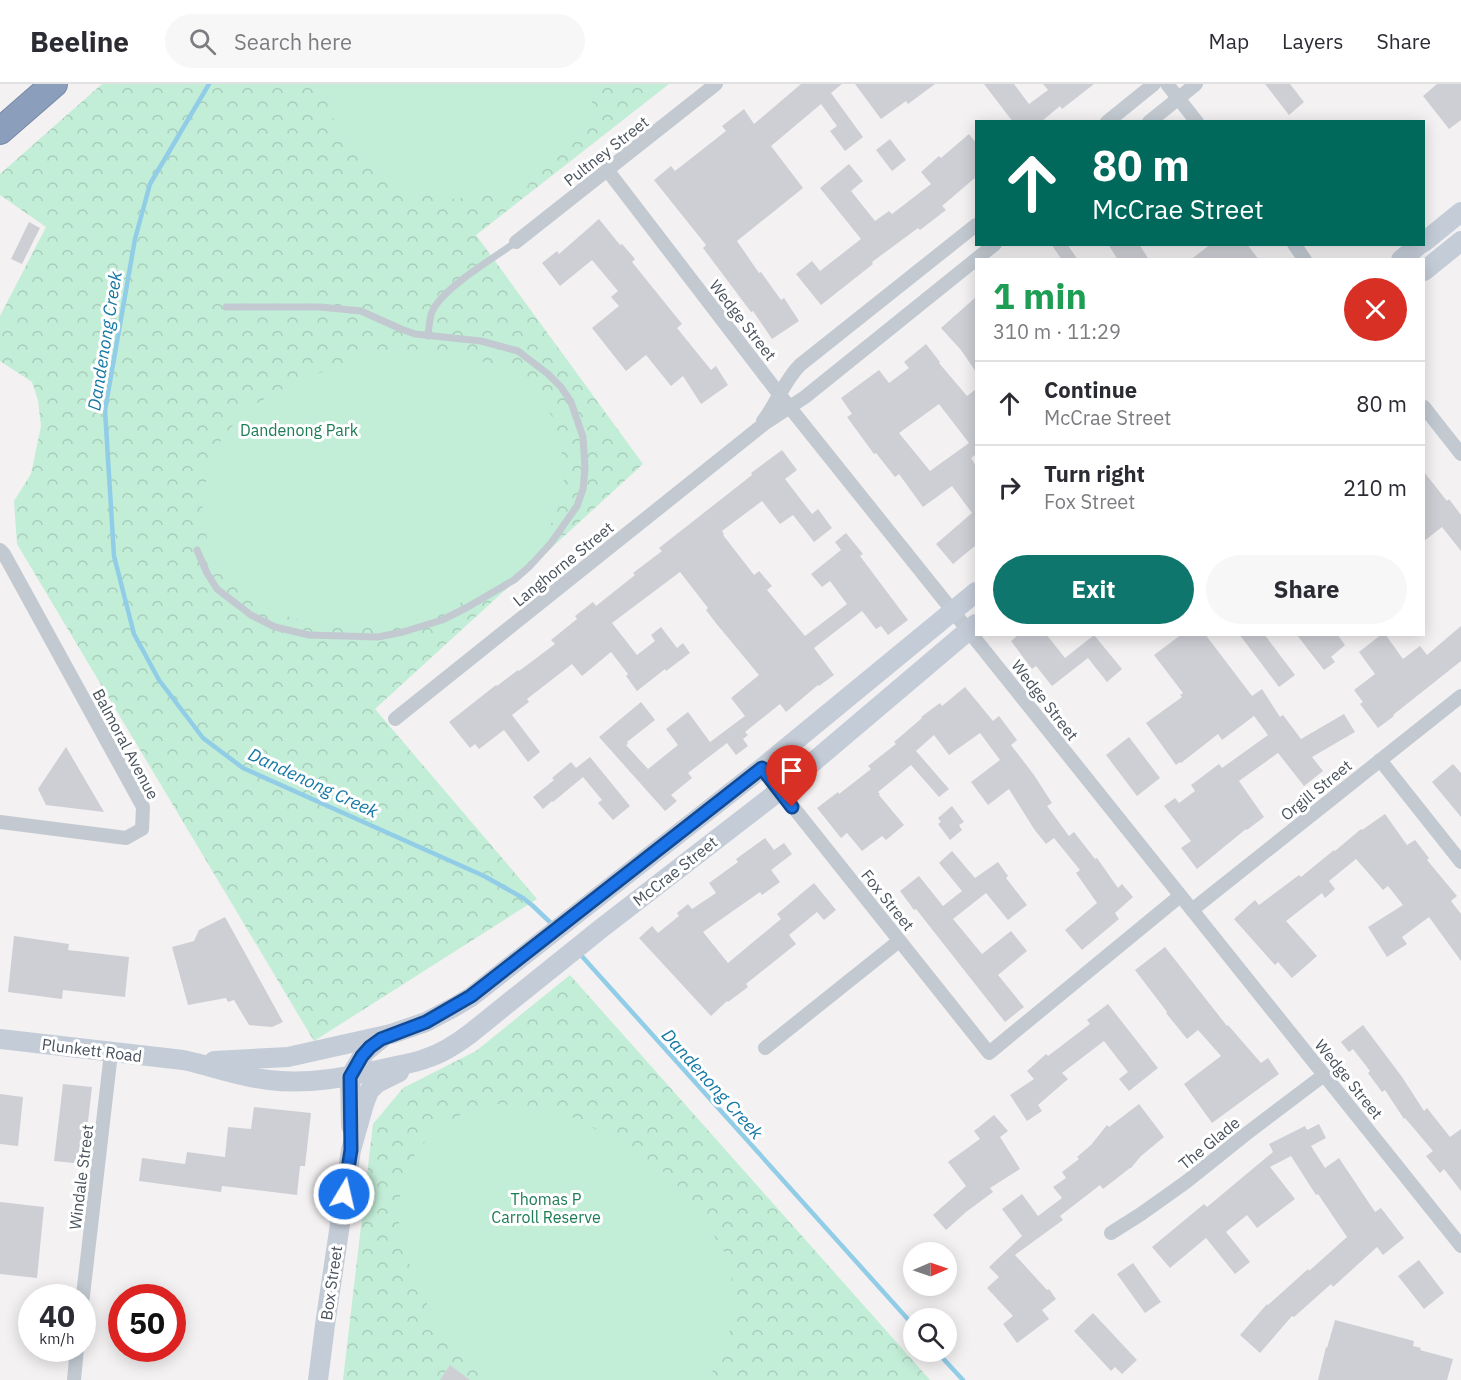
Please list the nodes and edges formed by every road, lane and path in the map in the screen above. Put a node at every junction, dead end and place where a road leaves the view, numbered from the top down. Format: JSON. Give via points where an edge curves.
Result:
{"nodes":[{"id":1,"x":33,"y":84,"type":"edge"},
{"id":2,"x":54,"y":84,"type":"edge"},
{"id":3,"x":716,"y":84,"type":"edge"},
{"id":4,"x":1154,"y":84,"type":"edge"},
{"id":5,"x":1167,"y":84,"type":"edge"},
{"id":6,"x":1196,"y":84,"type":"edge"},
{"id":7,"x":1178,"y":98,"type":"junction"},
{"id":8,"x":21,"y":114,"type":"junction"},
{"id":9,"x":1109,"y":120,"type":"edge"},
{"id":10,"x":1151,"y":120,"type":"edge"},
{"id":11,"x":1195,"y":120,"type":"edge"},
{"id":12,"x":0,"y":131,"type":"edge"},
{"id":13,"x":608,"y":171,"type":"junction"},
{"id":14,"x":1461,"y":212,"type":"edge"},
{"id":15,"x":975,"y":226,"type":"edge"},
{"id":16,"x":1425,"y":241,"type":"edge"},
{"id":17,"x":1461,"y":241,"type":"edge"},
{"id":18,"x":516,"y":242,"type":"joint"},
{"id":19,"x":993,"y":246,"type":"edge"},
{"id":20,"x":1418,"y":246,"type":"edge"},
{"id":21,"x":978,"y":258,"type":"edge"},
{"id":22,"x":1403,"y":258,"type":"edge"},
{"id":23,"x":975,"y":260,"type":"edge"},
{"id":24,"x":1425,"y":270,"type":"edge"},
{"id":25,"x":226,"y":307,"type":"dead end"},
{"id":26,"x":428,"y":336,"type":"junction"},
{"id":27,"x":779,"y":394,"type":"junction"},
{"id":28,"x":790,"y":406,"type":"junction"},
{"id":29,"x":1425,"y":408,"type":"edge"},
{"id":30,"x":752,"y":434,"type":"junction"},
{"id":31,"x":1461,"y":454,"type":"edge"},
{"id":32,"x":0,"y":550,"type":"edge"},
{"id":33,"x":196,"y":550,"type":"dead end"},
{"id":34,"x":975,"y":593,"type":"edge"},
{"id":35,"x":953,"y":611,"type":"junction"},
{"id":36,"x":973,"y":627,"type":"edge"},
{"id":37,"x":980,"y":636,"type":"edge"},
{"id":38,"x":1461,"y":696,"type":"edge"},
{"id":39,"x":395,"y":719,"type":"dead end"},
{"id":40,"x":1380,"y":760,"type":"junction"},
{"id":41,"x":762,"y":768,"type":"junction"},
{"id":42,"x":779,"y":790,"type":"junction"},
{"id":43,"x":0,"y":822,"type":"edge"},
{"id":44,"x":1461,"y":862,"type":"edge"},
{"id":45,"x":1180,"y":896,"type":"junction"},
{"id":46,"x":1192,"y":910,"type":"junction"},
{"id":47,"x":899,"y":940,"type":"junction"},
{"id":48,"x":391,"y":1034,"type":"junction"},
{"id":49,"x":0,"y":1039,"type":"edge"},
{"id":50,"x":765,"y":1048,"type":"dead end"},
{"id":51,"x":111,"y":1053,"type":"junction"},
{"id":52,"x":428,"y":1058,"type":"junction"},
{"id":53,"x":183,"y":1060,"type":"junction"},
{"id":54,"x":1324,"y":1075,"type":"junction"},
{"id":55,"x":350,"y":1077,"type":"junction"},
{"id":56,"x":351,"y":1150,"type":"junction"},
{"id":57,"x":1111,"y":1233,"type":"dead end"},
{"id":58,"x":1461,"y":1246,"type":"edge"},
{"id":59,"x":84,"y":1284,"type":"edge"},
{"id":60,"x":76,"y":1362,"type":"edge"},
{"id":61,"x":74,"y":1380,"type":"edge"},
{"id":62,"x":318,"y":1380,"type":"edge"}],
"edges":[{"from":1,"to":8,"type":"highway"},
{"from":2,"to":8,"type":"highway"},
{"from":3,"to":13,"type":"street","name":"Pultney Street"},
{"from":4,"to":9,"type":"street"},
{"from":5,"to":7,"type":"street"},
{"from":6,"to":7,"type":"street"},
{"from":7,"to":10,"type":"street"},
{"from":7,"to":11,"type":"street"},
{"from":8,"to":12,"type":"highway"},
{"from":13,"to":18,"type":"street","name":"Pultney Street"},
{"from":13,"to":27,"type":"street","name":"Wedge Street"},
{"from":14,"to":16,"type":"main road"},
{"from":15,"to":27,"type":"street","name":"Langhorne Street","via":[[800,365]]},
{"from":17,"to":24,"type":"main road"},
{"from":18,"to":26,"type":"lane","via":[[438,301]]},
{"from":19,"to":21,"type":"street","name":"Langhorne Street"},
{"from":20,"to":22,"type":"main road"},
{"from":23,"to":28,"type":"street","name":"Langhorne Street"},
{"from":25,"to":26,"type":"lane","via":[[362,311],[401,329]]},
{"from":26,"to":33,"type":"lane","via":[[481,340],[518,351],[548,374],[571,402],[583,436],[583,489],[566,524],[530,566],[466,608],[421,627],[378,637],[309,635],[275,627],[233,602],[217,589]]},
{"from":27,"to":28,"type":"street","name":"Wedge Street"},
{"from":27,"to":30,"type":"street","name":"Langhorne Street"},
{"from":28,"to":30,"type":"street","name":"Langhorne Street"},
{"from":28,"to":35,"type":"street","name":"Wedge Street"},
{"from":29,"to":31,"type":"street"},
{"from":30,"to":39,"type":"street","name":"Langhorne Street"},
{"from":32,"to":43,"type":"street","name":"Balmoral Avenue","via":[[144,807],[142,829],[126,838]]},
{"from":34,"to":35,"type":"main road","name":"McCrae Street"},
{"from":35,"to":36,"type":"street","name":"Wedge Street"},
{"from":35,"to":41,"type":"main road","name":"McCrae Street"},
{"from":36,"to":42,"type":"main road","name":"McCrae Street"},
{"from":37,"to":45,"type":"street","name":"Wedge Street"},
{"from":38,"to":40,"type":"street","name":"Orgill Street"},
{"from":40,"to":44,"type":"street"},
{"from":40,"to":46,"type":"street","name":"Orgill Street"},
{"from":41,"to":42,"type":"street","name":"Fox Street"},
{"from":41,"to":48,"type":"main road","name":"McCrae Street","via":[[471,996],[426,1022]]},
{"from":42,"to":47,"type":"street","name":"Fox Street"},
{"from":42,"to":52,"type":"main road","name":"McCrae Street","via":[[460,1041]]},
{"from":45,"to":46,"type":"street","name":"Wedge Street"},
{"from":45,"to":47,"type":"street","name":"Fox Street","via":[[989,1053]]},
{"from":46,"to":54,"type":"street","name":"Wedge Street"},
{"from":47,"to":50,"type":"street"},
{"from":48,"to":53,"type":"main road","name":"Plunkett Road","via":[[288,1057]]},
{"from":48,"to":55,"type":"main road","via":[[365,1052]]},
{"from":49,"to":51,"type":"main road","name":"Plunkett Road"},
{"from":51,"to":53,"type":"main road","name":"Plunkett Road"},
{"from":51,"to":59,"type":"street","name":"Windale Street"},
{"from":52,"to":55,"type":"main road","name":"McCrae Street"},
{"from":52,"to":56,"type":"main road","name":"Box Street","via":[[371,1089]]},
{"from":53,"to":55,"type":"main road","name":"Plunkett Road","via":[[269,1080]]},
{"from":54,"to":57,"type":"street","name":"The Glade","via":[[1186,1182]]},
{"from":54,"to":58,"type":"street","name":"Wedge Street"},
{"from":55,"to":56,"type":"main road","name":"Box Street"},
{"from":56,"to":62,"type":"main road","name":"Box Street"},
{"from":60,"to":61,"type":"street"}]}
